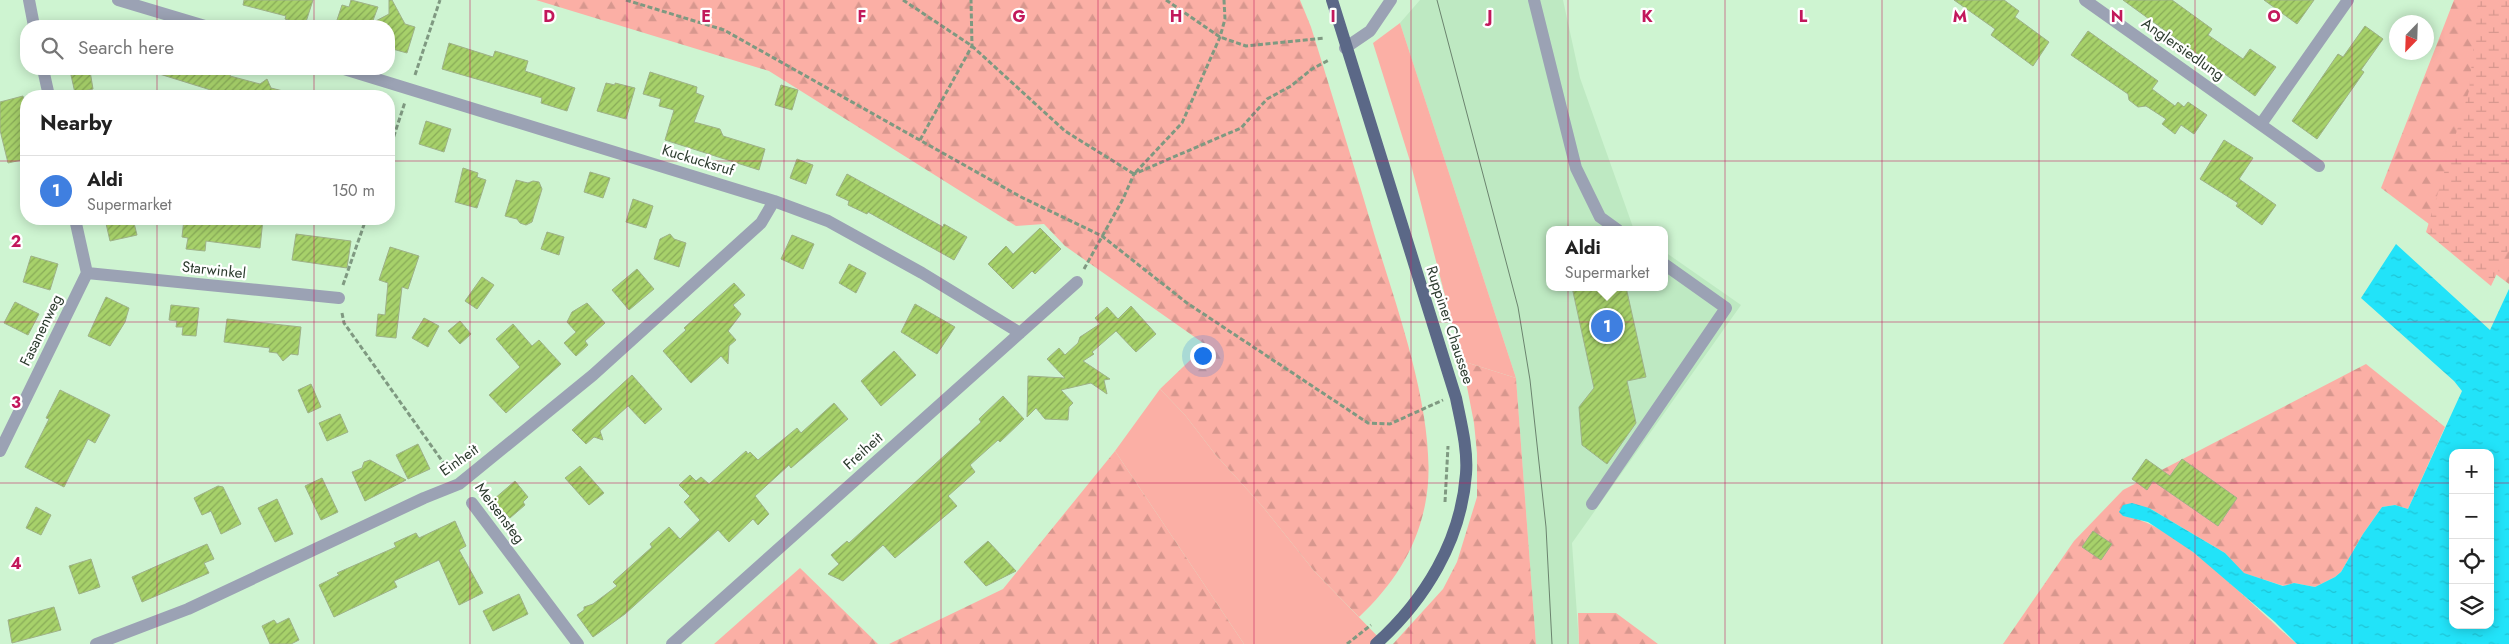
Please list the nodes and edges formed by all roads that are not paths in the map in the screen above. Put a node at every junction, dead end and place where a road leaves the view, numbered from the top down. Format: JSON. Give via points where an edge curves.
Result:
{"nodes":[{"id":1,"x":29,"y":0,"type":"edge"},
{"id":2,"x":118,"y":0,"type":"edge"},
{"id":3,"x":1332,"y":0,"type":"edge"},
{"id":4,"x":1391,"y":0,"type":"edge"},
{"id":5,"x":1534,"y":0,"type":"edge"},
{"id":6,"x":2085,"y":0,"type":"edge"},
{"id":7,"x":2348,"y":0,"type":"edge"},
{"id":8,"x":33,"y":20,"type":"edge"},
{"id":9,"x":185,"y":20,"type":"edge"},
{"id":10,"x":1346,"y":48,"type":"junction"},
{"id":11,"x":44,"y":75,"type":"edge"},
{"id":12,"x":364,"y":75,"type":"edge"},
{"id":13,"x":48,"y":90,"type":"edge"},
{"id":14,"x":2261,"y":124,"type":"junction"},
{"id":15,"x":2320,"y":166,"type":"dead end"},
{"id":16,"x":774,"y":201,"type":"junction"},
{"id":17,"x":76,"y":225,"type":"edge"},
{"id":18,"x":1612,"y":226,"type":"edge"},
{"id":19,"x":1668,"y":267,"type":"edge"},
{"id":20,"x":87,"y":274,"type":"junction"},
{"id":21,"x":1077,"y":282,"type":"road end"},
{"id":22,"x":339,"y":298,"type":"road end"},
{"id":23,"x":1020,"y":333,"type":"junction"},
{"id":24,"x":0,"y":451,"type":"edge"},
{"id":25,"x":472,"y":503,"type":"dead end"},
{"id":26,"x":1592,"y":504,"type":"dead end"},
{"id":27,"x":96,"y":644,"type":"edge"},
{"id":28,"x":578,"y":644,"type":"edge"},
{"id":29,"x":672,"y":644,"type":"edge"},
{"id":30,"x":1376,"y":644,"type":"edge"}],
"edges":[{"from":1,"to":8,"type":"street"},
{"from":2,"to":9,"type":"street"},
{"from":3,"to":10,"type":"main road","name":"Ruppiner Chaussee"},
{"from":4,"to":10,"type":"street","via":[[1370,31]]},
{"from":5,"to":18,"type":"street","via":[[1576,168],[1600,217]]},
{"from":6,"to":14,"type":"street","name":"Anglersiedlung"},
{"from":7,"to":14,"type":"street"},
{"from":10,"to":30,"type":"main road","name":"Ruppiner Chaussee","via":[[1456,398],[1465,452],[1463,492],[1450,540],[1434,576]]},
{"from":11,"to":13,"type":"street"},
{"from":12,"to":16,"type":"street","name":"Kuckucksruf"},
{"from":14,"to":15,"type":"street","name":"Anglersiedlung"},
{"from":16,"to":23,"type":"street","name":"Kuckucksruf","via":[[828,221]]},
{"from":16,"to":27,"type":"street","name":"Einheit","via":[[761,224],[593,375],[459,484],[188,610]]},
{"from":17,"to":20,"type":"street"},
{"from":19,"to":26,"type":"street","via":[[1726,308]]},
{"from":20,"to":22,"type":"street","name":"Starwinkel"},
{"from":20,"to":24,"type":"street","name":"Fasanenweg"},
{"from":21,"to":23,"type":"street","name":"Freiheit"},
{"from":23,"to":29,"type":"street","name":"Freiheit"},
{"from":25,"to":28,"type":"street","name":"Meisensteg"}]}
